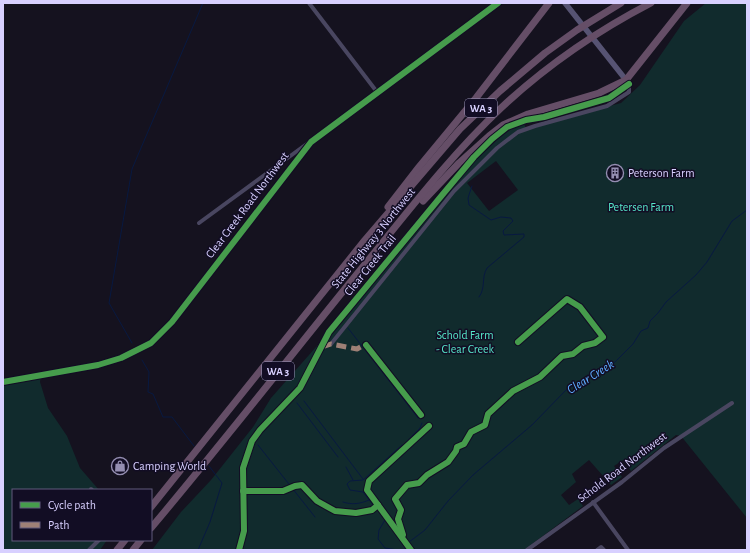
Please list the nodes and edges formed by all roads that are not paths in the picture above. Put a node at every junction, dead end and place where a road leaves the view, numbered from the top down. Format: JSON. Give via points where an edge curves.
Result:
{"nodes":[{"id":1,"x":309,"y":3,"type":"edge"},
{"id":2,"x":498,"y":3,"type":"edge"},
{"id":3,"x":548,"y":3,"type":"edge"},
{"id":4,"x":565,"y":3,"type":"edge"},
{"id":5,"x":621,"y":3,"type":"edge"},
{"id":6,"x":651,"y":3,"type":"edge"},
{"id":7,"x":687,"y":3,"type":"edge"},
{"id":8,"x":626,"y":80,"type":"junction"},
{"id":9,"x":377,"y":92,"type":"junction"},
{"id":10,"x":311,"y":142,"type":"junction"},
{"id":11,"x":198,"y":223,"type":"dead end"},
{"id":12,"x":391,"y":234,"type":"junction"},
{"id":13,"x":365,"y":240,"type":"junction"},
{"id":14,"x":331,"y":344,"type":"dead end"},
{"id":15,"x":3,"y":382,"type":"edge"},
{"id":16,"x":732,"y":403,"type":"dead end"},
{"id":17,"x":593,"y":502,"type":"junction"},
{"id":18,"x":152,"y":506,"type":"edge"},
{"id":19,"x":152,"y":527,"type":"edge"},
{"id":20,"x":98,"y":541,"type":"edge"},
{"id":21,"x":124,"y":541,"type":"edge"},
{"id":22,"x":140,"y":541,"type":"edge"},
{"id":23,"x":90,"y":550,"type":"edge"},
{"id":24,"x":117,"y":550,"type":"edge"},
{"id":25,"x":133,"y":550,"type":"edge"},
{"id":26,"x":527,"y":550,"type":"edge"},
{"id":27,"x":597,"y":550,"type":"edge"},
{"id":28,"x":604,"y":550,"type":"edge"},
{"id":29,"x":628,"y":550,"type":"edge"}],
"edges":[{"from":1,"to":9,"type":"street"},
{"from":2,"to":9,"type":"main road","name":"Clear Creek Road Northwest"},
{"from":3,"to":13,"type":"highway","via":[[476,98],[400,190]]},
{"from":4,"to":8,"type":"main road"},
{"from":5,"to":13,"type":"highway","name":"State Highway 3 Northwest","number":"WA 3","via":[[556,45],[486,103],[441,150]]},
{"from":6,"to":12,"type":"highway","name":"State Highway 3 Northwest","number":"WA 3","via":[[578,46],[501,109],[449,162]]},
{"from":7,"to":8,"type":"highway"},
{"from":8,"to":12,"type":"highway","via":[[599,93],[523,116],[498,128],[459,163]]},
{"from":8,"to":14,"type":"street","via":[[630,86],[628,92],[612,103],[518,132],[493,151],[454,191]]},
{"from":9,"to":10,"type":"main road","name":"Clear Creek Road Northwest"},
{"from":10,"to":11,"type":"street"},
{"from":10,"to":15,"type":"main road","name":"Clear Creek Road Northwest","via":[[174,319],[151,343],[128,356],[106,363]]},
{"from":12,"to":19,"type":"highway","name":"State Highway 3 Northwest","number":"WA 3"},
{"from":13,"to":18,"type":"highway","name":"State Highway 3 Northwest","number":"WA 3"},
{"from":16,"to":17,"type":"street","name":"Schold Road Northwest","via":[[664,448]]},
{"from":17,"to":26,"type":"street","name":"Schold Road Northwest"},
{"from":17,"to":29,"type":"street"},
{"from":20,"to":23,"type":"street"},
{"from":21,"to":24,"type":"highway"},
{"from":22,"to":25,"type":"highway"},
{"from":27,"to":28,"type":"street","via":[[601,547]]}]}
